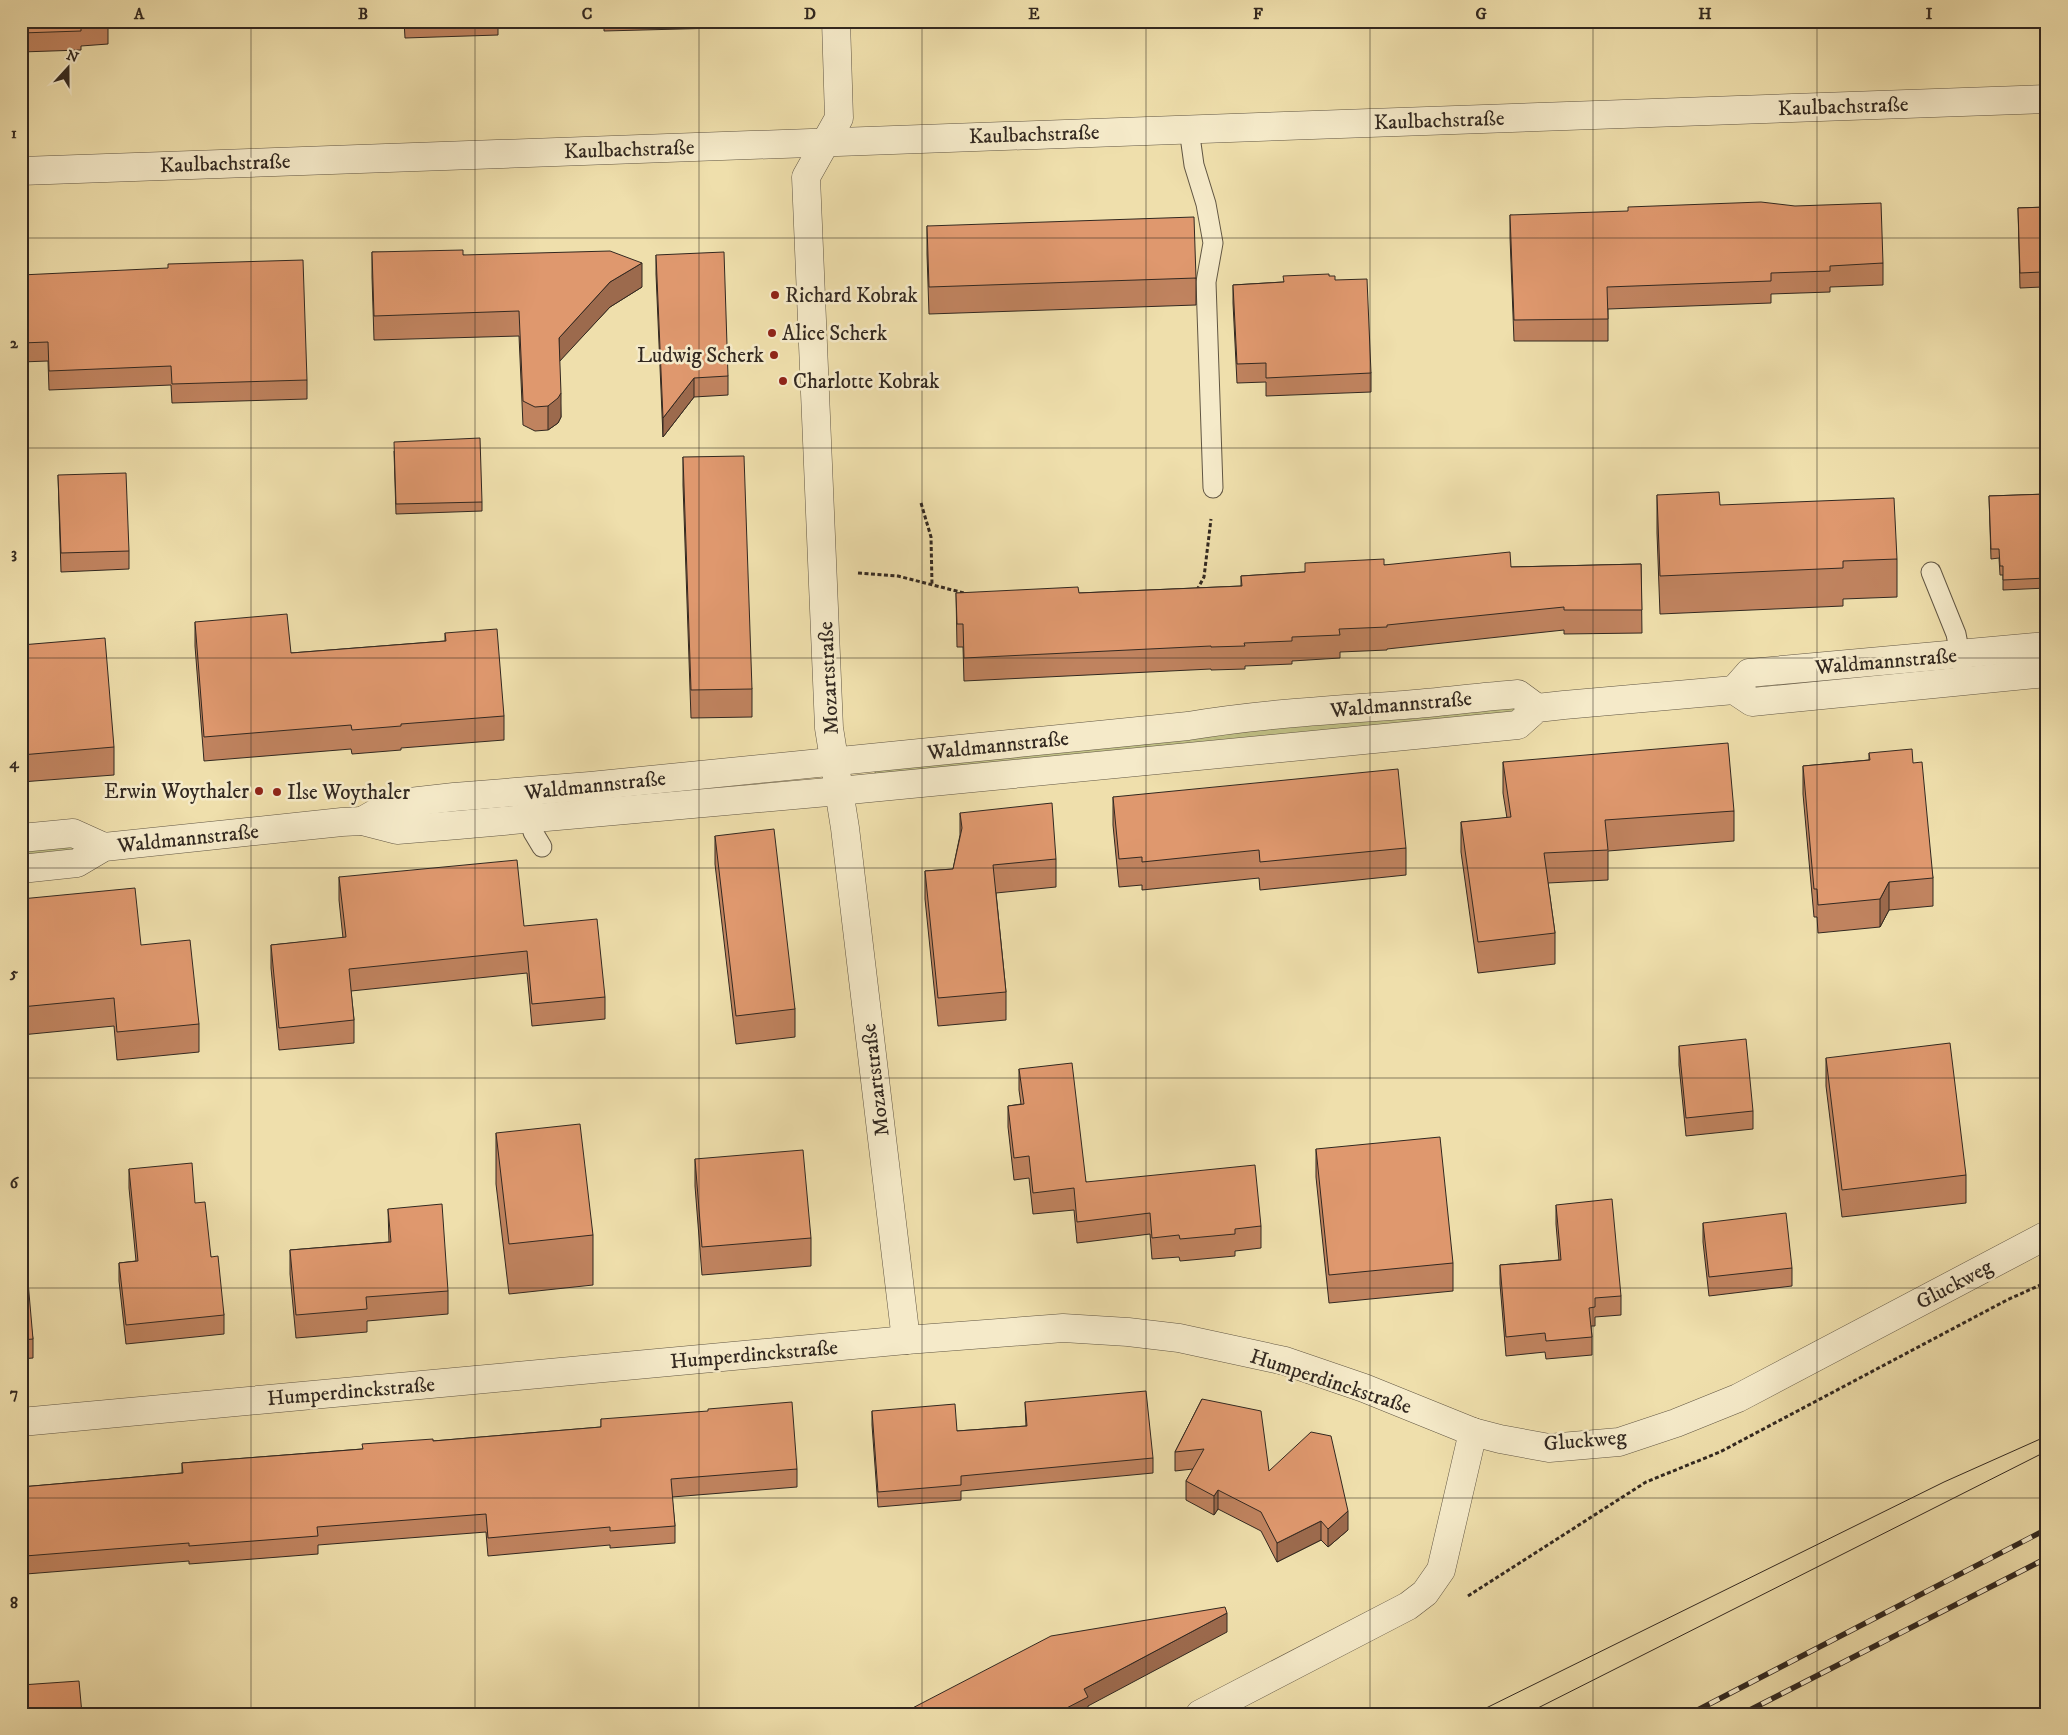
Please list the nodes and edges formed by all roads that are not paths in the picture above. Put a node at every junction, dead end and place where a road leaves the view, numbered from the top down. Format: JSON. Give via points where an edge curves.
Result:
{"nodes":[{"id":1,"x":836,"y":21,"type":"edge"},
{"id":2,"x":2047,"y":99,"type":"edge"},
{"id":3,"x":1190,"y":129,"type":"junction"},
{"id":4,"x":826,"y":142,"type":"junction"},
{"id":5,"x":21,"y":171,"type":"edge"},
{"id":6,"x":1213,"y":488,"type":"road end"},
{"id":7,"x":1931,"y":572,"type":"dead end"},
{"id":8,"x":2047,"y":646,"type":"edge"},
{"id":9,"x":1963,"y":668,"type":"junction"},
{"id":10,"x":2047,"y":673,"type":"edge"},
{"id":11,"x":1537,"y":708,"type":"junction"},
{"id":12,"x":834,"y":762,"type":"junction"},
{"id":13,"x":839,"y":791,"type":"junction"},
{"id":14,"x":524,"y":792,"type":"junction"},
{"id":15,"x":454,"y":797,"type":"junction"},
{"id":16,"x":530,"y":819,"type":"junction"},
{"id":17,"x":362,"y":820,"type":"junction"},
{"id":18,"x":458,"y":825,"type":"junction"},
{"id":19,"x":21,"y":838,"type":"edge"},
{"id":20,"x":542,"y":846,"type":"dead end"},
{"id":21,"x":104,"y":847,"type":"junction"},
{"id":22,"x":21,"y":869,"type":"edge"},
{"id":23,"x":2047,"y":1235,"type":"edge"},
{"id":24,"x":906,"y":1340,"type":"junction"},
{"id":25,"x":21,"y":1422,"type":"edge"},
{"id":26,"x":1473,"y":1432,"type":"junction"},
{"id":27,"x":1200,"y":1714,"type":"edge"}],
"edges":[{"from":1,"to":4,"type":"street","name":"Mozartstraße","via":[[839,118]]},
{"from":2,"to":3,"type":"street","name":"Kaulbachstraße"},
{"from":3,"to":4,"type":"street","name":"Kaulbachstraße"},
{"from":3,"to":6,"type":"lane","via":[[1194,165],[1213,243],[1206,282]]},
{"from":4,"to":5,"type":"street","name":"Kaulbachstraße"},
{"from":4,"to":12,"type":"street","name":"Mozartstraße","via":[[806,177],[829,718]]},
{"from":7,"to":9,"type":"lane","via":[[1956,634]]},
{"from":8,"to":9,"type":"street","name":"Waldmannstraße"},
{"from":9,"to":10,"type":"street","name":"Waldmannstraße"},
{"from":9,"to":11,"type":"street","name":"Waldmannstraße","via":[[1749,673],[1734,690]]},
{"from":11,"to":12,"type":"street","name":"Waldmannstraße","via":[[1518,694],[1222,720]]},
{"from":11,"to":13,"type":"street","name":"Waldmannstraße","via":[[1518,725]]},
{"from":12,"to":13,"type":"street","name":"Mozartstraße"},
{"from":12,"to":14,"type":"street","name":"Waldmannstraße"},
{"from":13,"to":16,"type":"street","name":"Waldmannstraße"},
{"from":13,"to":24,"type":"street","name":"Mozartstraße"},
{"from":14,"to":15,"type":"street","name":"Waldmannstraße"},
{"from":14,"to":16,"type":"lane"},
{"from":15,"to":17,"type":"street","name":"Waldmannstraße","via":[[392,804]]},
{"from":15,"to":18,"type":"street"},
{"from":16,"to":18,"type":"street","name":"Waldmannstraße"},
{"from":16,"to":20,"type":"lane","via":[[533,832]]},
{"from":17,"to":18,"type":"street","name":"Waldmannstraße","via":[[396,830]]},
{"from":17,"to":21,"type":"street","name":"Waldmannstraße"},
{"from":19,"to":21,"type":"street","name":"Waldmannstraße","via":[[73,833]]},
{"from":21,"to":22,"type":"street","name":"Waldmannstraße","via":[[77,863]]},
{"from":23,"to":26,"type":"street","name":"Gluckweg","via":[[1738,1398],[1619,1442],[1549,1448]]},
{"from":24,"to":25,"type":"street","name":"Humperdinckstraße"},
{"from":24,"to":26,"type":"street","name":"Humperdinckstraße","via":[[1063,1328],[1179,1338],[1285,1361],[1364,1388]]},
{"from":26,"to":27,"type":"street","via":[[1441,1570],[1426,1593],[1408,1606]]}]}
